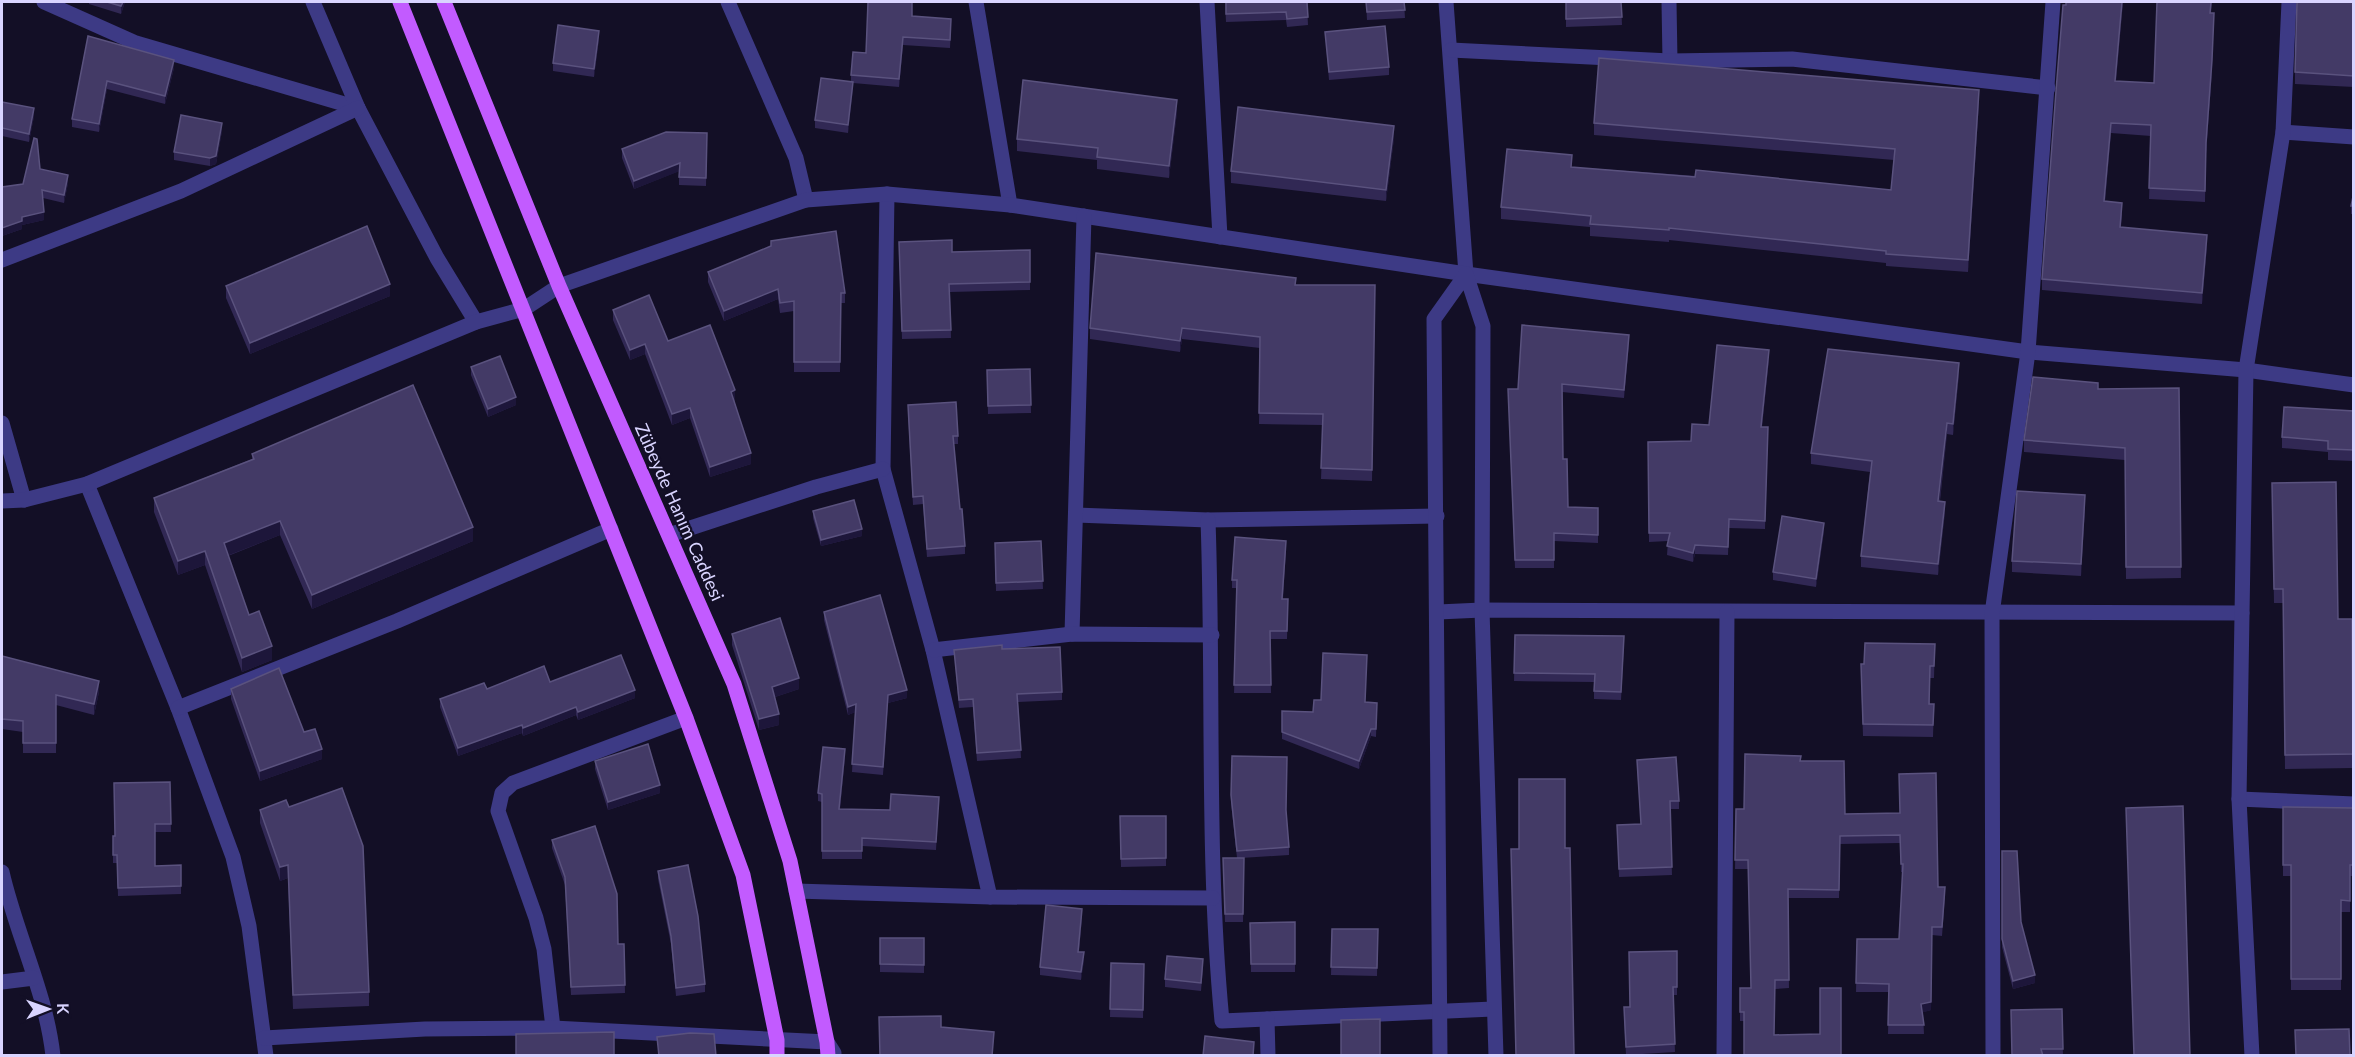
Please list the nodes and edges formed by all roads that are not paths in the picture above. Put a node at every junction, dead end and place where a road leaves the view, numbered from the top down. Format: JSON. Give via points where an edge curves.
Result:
{"nodes":[{"id":1,"x":44,"y":2,"type":"edge"},
{"id":2,"x":313,"y":2,"type":"edge"},
{"id":3,"x":400,"y":2,"type":"edge"},
{"id":4,"x":444,"y":2,"type":"edge"},
{"id":5,"x":728,"y":2,"type":"edge"},
{"id":6,"x":976,"y":2,"type":"edge"},
{"id":7,"x":1206,"y":2,"type":"edge"},
{"id":8,"x":1446,"y":2,"type":"edge"},
{"id":9,"x":1669,"y":2,"type":"edge"},
{"id":10,"x":2053,"y":2,"type":"edge"},
{"id":11,"x":2289,"y":2,"type":"edge"},
{"id":12,"x":1451,"y":50,"type":"junction"},
{"id":13,"x":1670,"y":61,"type":"junction"},
{"id":14,"x":2048,"y":88,"type":"junction"},
{"id":15,"x":358,"y":108,"type":"junction"},
{"id":16,"x":2283,"y":132,"type":"junction"},
{"id":17,"x":2354,"y":136,"type":"edge"},
{"id":18,"x":887,"y":194,"type":"junction"},
{"id":19,"x":807,"y":200,"type":"junction"},
{"id":20,"x":1010,"y":205,"type":"junction"},
{"id":21,"x":1084,"y":216,"type":"junction"},
{"id":22,"x":1220,"y":237,"type":"junction"},
{"id":23,"x":2,"y":260,"type":"edge"},
{"id":24,"x":1466,"y":274,"type":"junction"},
{"id":25,"x":559,"y":286,"type":"junction"},
{"id":26,"x":524,"y":309,"type":"junction"},
{"id":27,"x":476,"y":322,"type":"junction"},
{"id":28,"x":2028,"y":352,"type":"junction"},
{"id":29,"x":2246,"y":370,"type":"junction"},
{"id":30,"x":2354,"y":384,"type":"edge"},
{"id":31,"x":2,"y":423,"type":"edge"},
{"id":32,"x":883,"y":469,"type":"junction"},
{"id":33,"x":87,"y":484,"type":"junction"},
{"id":34,"x":24,"y":500,"type":"junction"},
{"id":35,"x":2,"y":501,"type":"edge"},
{"id":36,"x":1076,"y":514,"type":"junction"},
{"id":37,"x":1437,"y":516,"type":"junction"},
{"id":38,"x":1208,"y":520,"type":"junction"},
{"id":39,"x":611,"y":529,"type":"junction"},
{"id":40,"x":669,"y":535,"type":"junction"},
{"id":41,"x":1482,"y":610,"type":"junction"},
{"id":42,"x":1438,"y":612,"type":"junction"},
{"id":43,"x":1727,"y":612,"type":"junction"},
{"id":44,"x":2242,"y":613,"type":"junction"},
{"id":45,"x":1992,"y":614,"type":"junction"},
{"id":46,"x":1072,"y":634,"type":"junction"},
{"id":47,"x":1212,"y":635,"type":"junction"},
{"id":48,"x":933,"y":650,"type":"junction"},
{"id":49,"x":178,"y":708,"type":"junction"},
{"id":50,"x":686,"y":718,"type":"junction"},
{"id":51,"x":2239,"y":798,"type":"junction"},
{"id":52,"x":2354,"y":804,"type":"edge"},
{"id":53,"x":2,"y":872,"type":"edge"},
{"id":54,"x":796,"y":891,"type":"junction"},
{"id":55,"x":990,"y":897,"type":"junction"},
{"id":56,"x":1213,"y":898,"type":"junction"},
{"id":57,"x":34,"y":978,"type":"junction"},
{"id":58,"x":2,"y":982,"type":"edge"},
{"id":59,"x":1493,"y":1009,"type":"junction"},
{"id":60,"x":1439,"y":1013,"type":"junction"},
{"id":61,"x":1267,"y":1019,"type":"junction"},
{"id":62,"x":553,"y":1028,"type":"junction"},
{"id":63,"x":264,"y":1038,"type":"junction"},
{"id":64,"x":777,"y":1040,"type":"junction"},
{"id":65,"x":828,"y":1049,"type":"edge"},
{"id":66,"x":52,"y":1056,"type":"edge"},
{"id":67,"x":266,"y":1056,"type":"edge"},
{"id":68,"x":777,"y":1056,"type":"edge"},
{"id":69,"x":835,"y":1056,"type":"edge"},
{"id":70,"x":1268,"y":1056,"type":"edge"},
{"id":71,"x":1440,"y":1056,"type":"edge"},
{"id":72,"x":1496,"y":1056,"type":"edge"},
{"id":73,"x":1724,"y":1056,"type":"edge"},
{"id":74,"x":1993,"y":1056,"type":"edge"},
{"id":75,"x":2252,"y":1056,"type":"edge"}],
"edges":[{"from":1,"to":15,"type":"street","via":[[136,43]]},
{"from":2,"to":15,"type":"street"},
{"from":3,"to":26,"type":"main road"},
{"from":4,"to":25,"type":"main road","name":"Zübeyde Hanım Caddesi"},
{"from":5,"to":19,"type":"street","via":[[796,158]]},
{"from":6,"to":20,"type":"street"},
{"from":7,"to":22,"type":"street"},
{"from":8,"to":12,"type":"street"},
{"from":9,"to":13,"type":"street"},
{"from":10,"to":14,"type":"street"},
{"from":11,"to":16,"type":"street"},
{"from":12,"to":13,"type":"street"},
{"from":12,"to":24,"type":"street"},
{"from":13,"to":14,"type":"street","via":[[1792,59]]},
{"from":14,"to":28,"type":"street"},
{"from":15,"to":23,"type":"street","via":[[181,190]]},
{"from":15,"to":27,"type":"street","via":[[437,258]]},
{"from":16,"to":17,"type":"street"},
{"from":16,"to":29,"type":"street"},
{"from":18,"to":19,"type":"street"},
{"from":18,"to":20,"type":"street"},
{"from":18,"to":32,"type":"street"},
{"from":19,"to":25,"type":"street"},
{"from":20,"to":21,"type":"street"},
{"from":21,"to":22,"type":"street"},
{"from":21,"to":36,"type":"street"},
{"from":22,"to":24,"type":"street"},
{"from":24,"to":28,"type":"street"},
{"from":24,"to":37,"type":"street","via":[[1434,319]]},
{"from":24,"to":41,"type":"street","via":[[1483,326]]},
{"from":25,"to":26,"type":"street"},
{"from":25,"to":40,"type":"main road","name":"Zübeyde Hanım Caddesi"},
{"from":26,"to":27,"type":"street"},
{"from":26,"to":39,"type":"main road"},
{"from":27,"to":33,"type":"street"},
{"from":28,"to":29,"type":"street"},
{"from":28,"to":45,"type":"street"},
{"from":29,"to":30,"type":"street"},
{"from":29,"to":44,"type":"street"},
{"from":31,"to":34,"type":"street"},
{"from":32,"to":40,"type":"street"},
{"from":32,"to":48,"type":"street"},
{"from":33,"to":34,"type":"street"},
{"from":33,"to":49,"type":"street"},
{"from":34,"to":35,"type":"street"},
{"from":36,"to":38,"type":"street"},
{"from":36,"to":46,"type":"street"},
{"from":37,"to":38,"type":"street"},
{"from":37,"to":42,"type":"street"},
{"from":38,"to":47,"type":"street"},
{"from":39,"to":49,"type":"street","via":[[397,621]]},
{"from":39,"to":50,"type":"main road"},
{"from":40,"to":54,"type":"main road","name":"Zübeyde Hanım Caddesi","via":[[734,684]]},
{"from":41,"to":42,"type":"street"},
{"from":41,"to":43,"type":"street"},
{"from":41,"to":59,"type":"street"},
{"from":42,"to":60,"type":"street"},
{"from":43,"to":45,"type":"street"},
{"from":43,"to":73,"type":"street"},
{"from":44,"to":45,"type":"street"},
{"from":44,"to":51,"type":"street"},
{"from":45,"to":74,"type":"street"},
{"from":46,"to":47,"type":"street"},
{"from":46,"to":48,"type":"street"},
{"from":47,"to":56,"type":"street"},
{"from":48,"to":55,"type":"street"},
{"from":49,"to":63,"type":"street","via":[[242,889]]},
{"from":50,"to":62,"type":"street","via":[[513,783],[502,793],[498,811],[544,948]]},
{"from":50,"to":64,"type":"main road","via":[[743,875]]},
{"from":51,"to":52,"type":"street"},
{"from":51,"to":75,"type":"street"},
{"from":53,"to":57,"type":"street"},
{"from":54,"to":55,"type":"street"},
{"from":54,"to":65,"type":"main road","name":"Zübeyde Hanım Caddesi"},
{"from":55,"to":56,"type":"street"},
{"from":56,"to":61,"type":"street","via":[[1222,1021]]},
{"from":57,"to":58,"type":"street"},
{"from":57,"to":66,"type":"street","via":[[44,1003]]},
{"from":59,"to":60,"type":"street"},
{"from":59,"to":72,"type":"street"},
{"from":60,"to":61,"type":"street"},
{"from":60,"to":71,"type":"street"},
{"from":61,"to":70,"type":"street"},
{"from":62,"to":63,"type":"street","via":[[425,1029]]},
{"from":62,"to":64,"type":"street"},
{"from":63,"to":67,"type":"street"},
{"from":64,"to":65,"type":"street"},
{"from":64,"to":68,"type":"main road"},
{"from":65,"to":69,"type":"street"}]}
